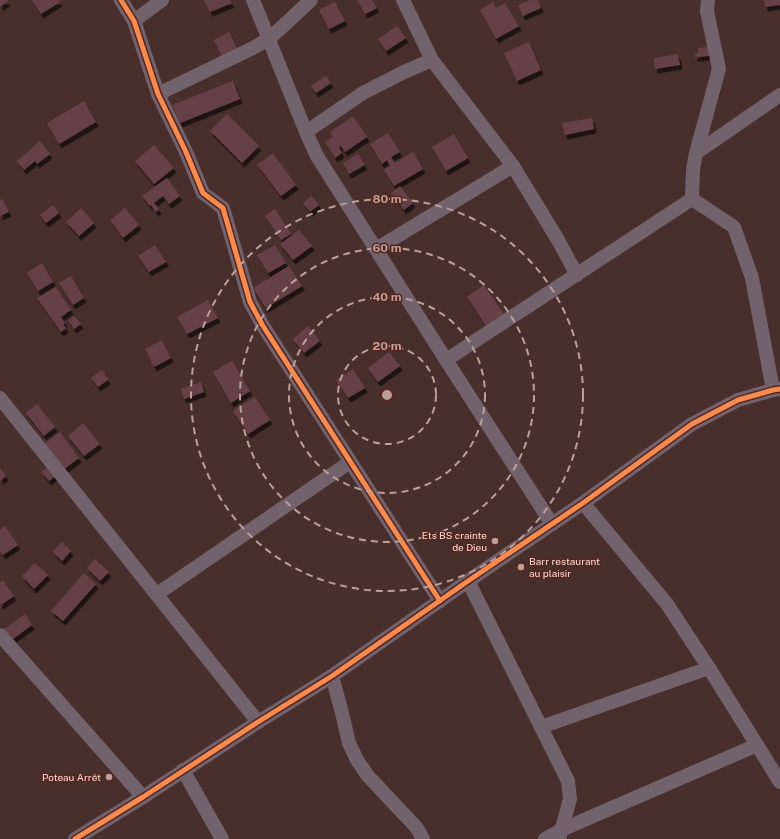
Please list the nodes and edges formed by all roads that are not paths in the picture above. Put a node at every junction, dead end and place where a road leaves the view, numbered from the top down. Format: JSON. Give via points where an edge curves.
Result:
{"nodes":[{"id":1,"x":121,"y":0,"type":"edge"},
{"id":2,"x":162,"y":0,"type":"edge"},
{"id":3,"x":253,"y":0,"type":"edge"},
{"id":4,"x":311,"y":0,"type":"edge"},
{"id":5,"x":403,"y":0,"type":"edge"},
{"id":6,"x":708,"y":0,"type":"edge"},
{"id":7,"x":134,"y":21,"type":"junction"},
{"id":8,"x":269,"y":38,"type":"junction"},
{"id":9,"x":432,"y":60,"type":"junction"},
{"id":10,"x":158,"y":94,"type":"junction"},
{"id":11,"x":780,"y":95,"type":"edge"},
{"id":12,"x":306,"y":132,"type":"junction"},
{"id":13,"x":696,"y":153,"type":"junction"},
{"id":14,"x":513,"y":166,"type":"junction"},
{"id":15,"x":692,"y":199,"type":"junction"},
{"id":16,"x":376,"y":249,"type":"junction"},
{"id":17,"x":577,"y":275,"type":"junction"},
{"id":18,"x":446,"y":360,"type":"junction"},
{"id":19,"x":776,"y":389,"type":"edge"},
{"id":20,"x":0,"y":398,"type":"edge"},
{"id":21,"x":350,"y":462,"type":"junction"},
{"id":22,"x":583,"y":503,"type":"junction"},
{"id":23,"x":552,"y":524,"type":"junction"},
{"id":24,"x":468,"y":581,"type":"junction"},
{"id":25,"x":157,"y":594,"type":"junction"},
{"id":26,"x":440,"y":600,"type":"junction"},
{"id":27,"x":0,"y":635,"type":"edge"},
{"id":28,"x":709,"y":668,"type":"junction"},
{"id":29,"x":332,"y":676,"type":"junction"},
{"id":30,"x":258,"y":722,"type":"junction"},
{"id":31,"x":541,"y":727,"type":"junction"},
{"id":32,"x":757,"y":745,"type":"junction"},
{"id":33,"x":183,"y":770,"type":"junction"},
{"id":34,"x":780,"y":782,"type":"edge"},
{"id":35,"x":143,"y":796,"type":"junction"},
{"id":36,"x":560,"y":835,"type":"edge"},
{"id":37,"x":75,"y":839,"type":"edge"},
{"id":38,"x":222,"y":839,"type":"edge"},
{"id":39,"x":423,"y":839,"type":"edge"},
{"id":40,"x":545,"y":839,"type":"edge"}],
"edges":[{"from":1,"to":7,"type":"street"},
{"from":2,"to":7,"type":"street"},
{"from":3,"to":8,"type":"street"},
{"from":4,"to":8,"type":"street"},
{"from":5,"to":9,"type":"street"},
{"from":6,"to":13,"type":"street","via":[[707,11],[719,69]]},
{"from":7,"to":10,"type":"street"},
{"from":8,"to":10,"type":"street"},
{"from":8,"to":12,"type":"street"},
{"from":9,"to":12,"type":"street","via":[[363,93]]},
{"from":9,"to":14,"type":"street"},
{"from":10,"to":21,"type":"street","via":[[203,193],[224,208],[250,302]]},
{"from":11,"to":13,"type":"street"},
{"from":12,"to":16,"type":"street","via":[[318,156]]},
{"from":13,"to":15,"type":"street"},
{"from":14,"to":16,"type":"street"},
{"from":14,"to":17,"type":"street"},
{"from":15,"to":17,"type":"street"},
{"from":15,"to":19,"type":"street","via":[[734,227],[752,278]]},
{"from":16,"to":18,"type":"street"},
{"from":17,"to":18,"type":"street"},
{"from":18,"to":23,"type":"street"},
{"from":19,"to":22,"type":"street","via":[[738,400],[692,424]]},
{"from":20,"to":25,"type":"street"},
{"from":21,"to":25,"type":"street"},
{"from":21,"to":26,"type":"street"},
{"from":22,"to":23,"type":"street"},
{"from":22,"to":28,"type":"street","via":[[667,604]]},
{"from":23,"to":24,"type":"street"},
{"from":24,"to":26,"type":"street"},
{"from":24,"to":31,"type":"street"},
{"from":25,"to":30,"type":"street"},
{"from":26,"to":29,"type":"street"},
{"from":27,"to":35,"type":"street"},
{"from":28,"to":31,"type":"street"},
{"from":28,"to":32,"type":"street"},
{"from":29,"to":30,"type":"street"},
{"from":29,"to":39,"type":"street","via":[[349,743],[357,760],[368,776],[417,828]]},
{"from":30,"to":33,"type":"street"},
{"from":31,"to":36,"type":"street","via":[[568,782],[570,799]]},
{"from":32,"to":34,"type":"street"},
{"from":32,"to":36,"type":"street"},
{"from":33,"to":35,"type":"street"},
{"from":33,"to":38,"type":"street"},
{"from":35,"to":37,"type":"street"},
{"from":36,"to":40,"type":"street"}]}
